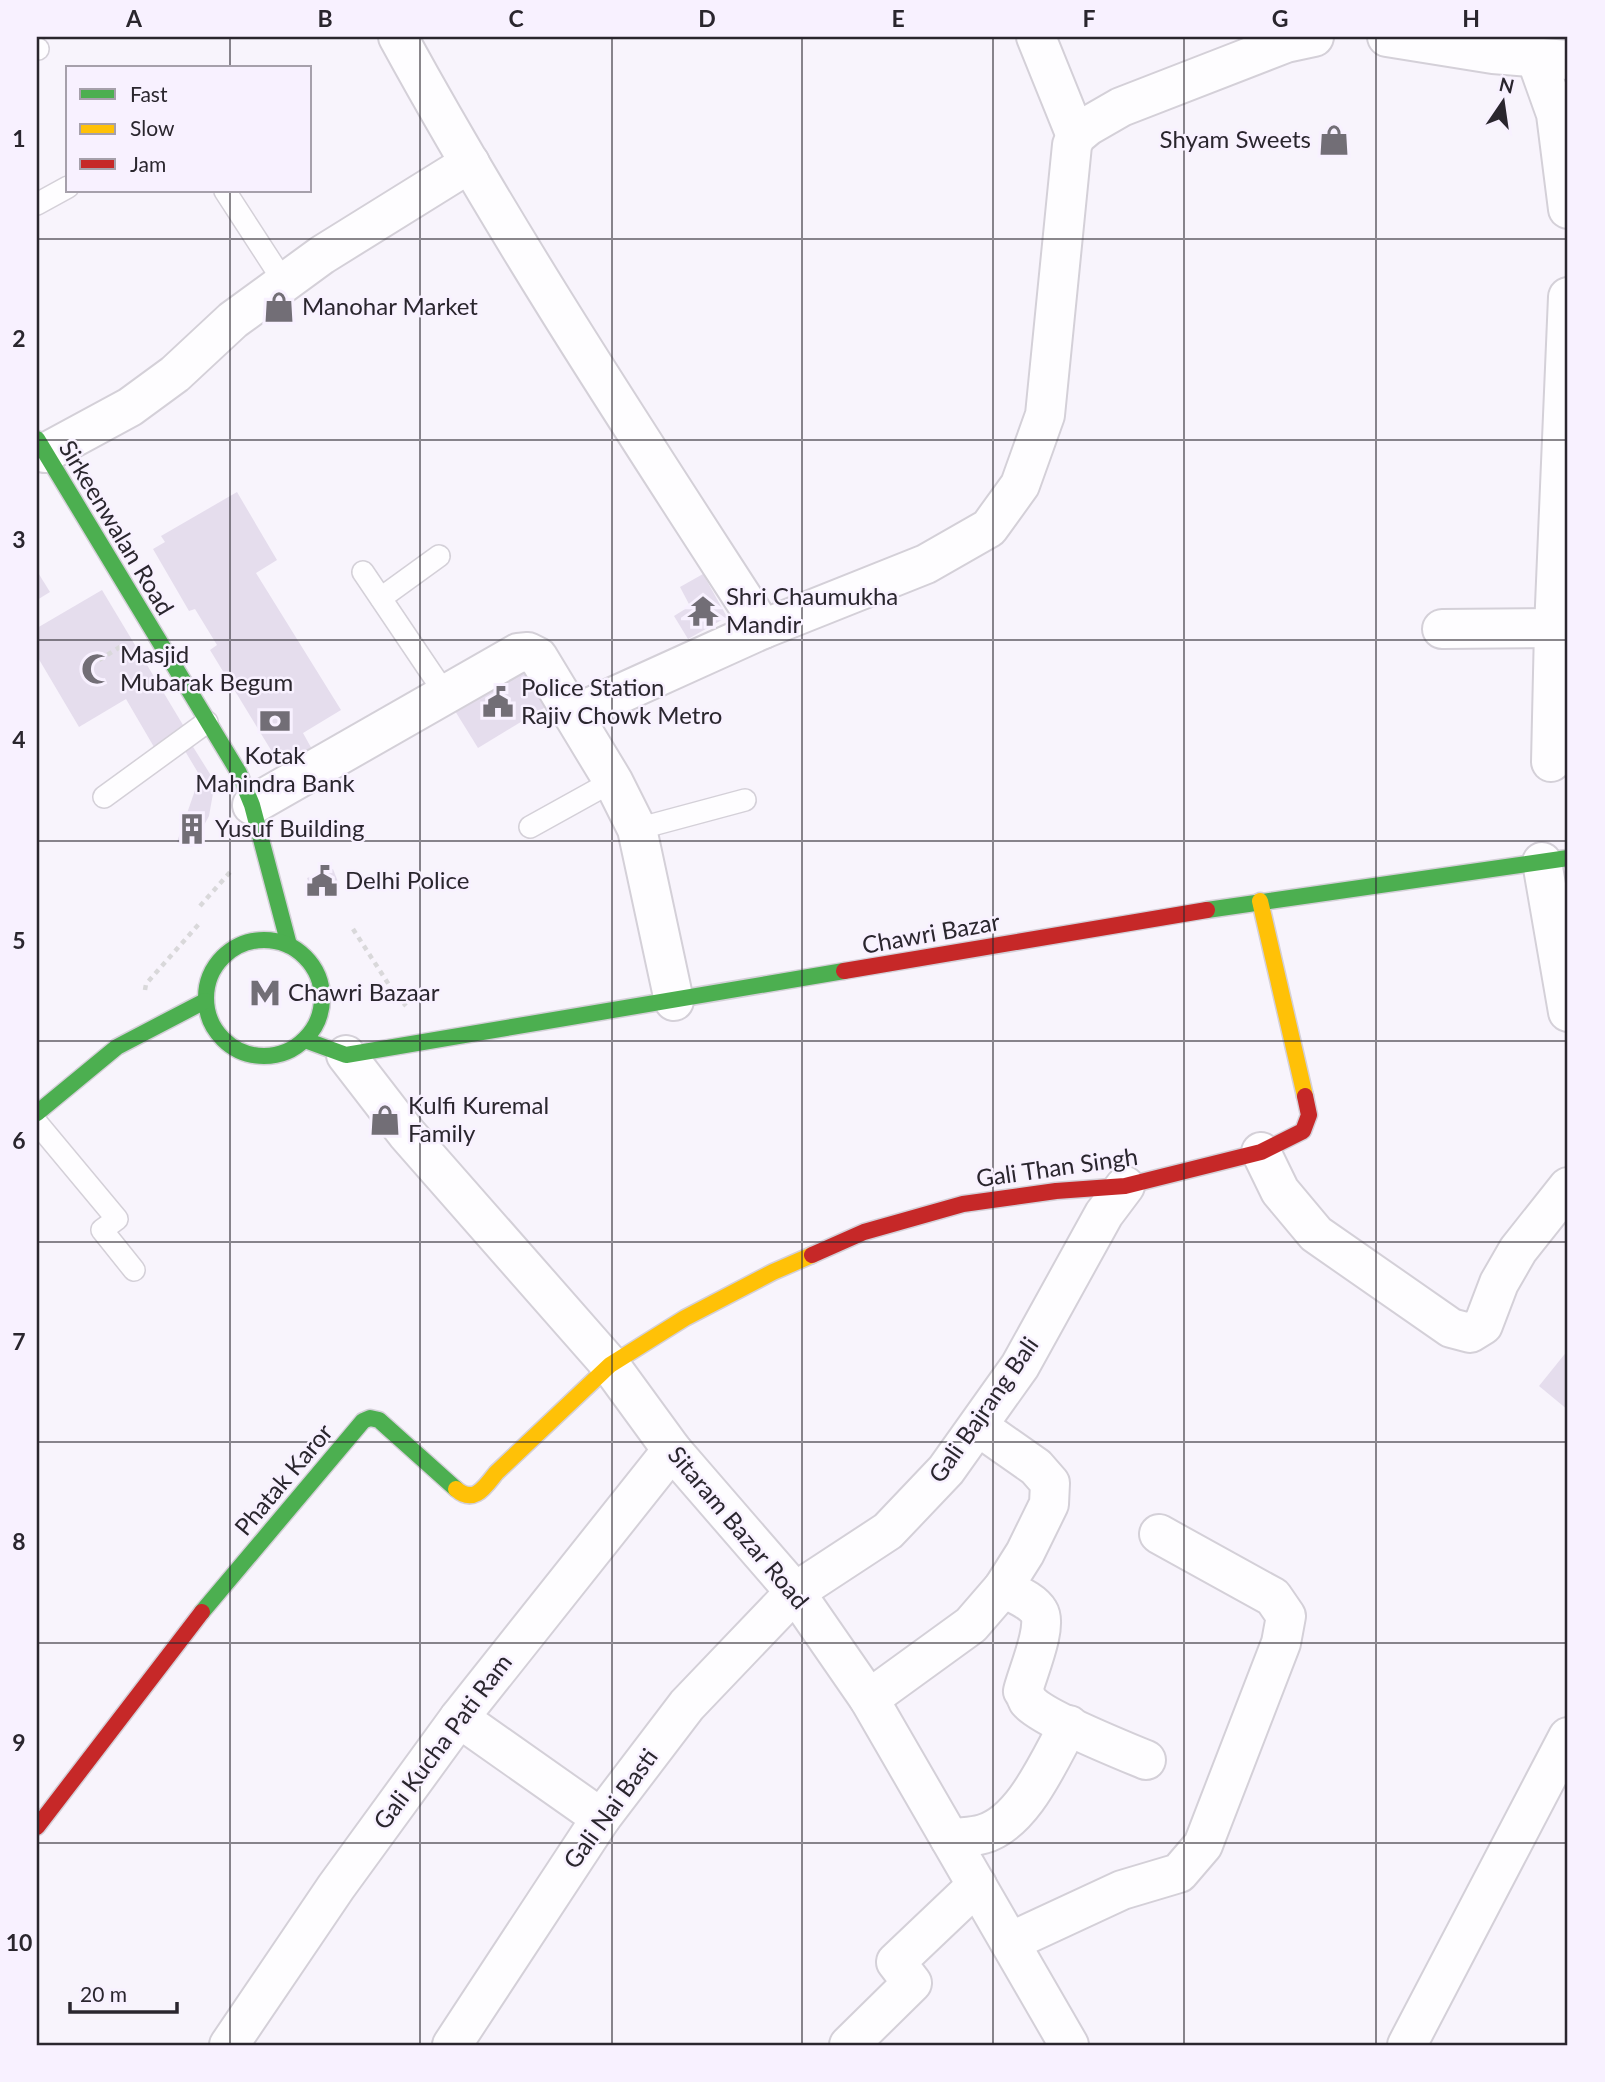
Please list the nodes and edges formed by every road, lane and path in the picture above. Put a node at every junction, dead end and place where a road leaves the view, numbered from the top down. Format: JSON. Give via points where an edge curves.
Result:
{"nodes":[{"id":1,"x":398,"y":37,"type":"edge"},
{"id":2,"x":1036,"y":37,"type":"edge"},
{"id":3,"x":1314,"y":37,"type":"edge"},
{"id":4,"x":1387,"y":37,"type":"edge"},
{"id":5,"x":1552,"y":59,"type":"edge"},
{"id":6,"x":1076,"y":136,"type":"junction"},
{"id":7,"x":470,"y":163,"type":"junction"},
{"id":8,"x":66,"y":188,"type":"edge"},
{"id":9,"x":226,"y":192,"type":"edge"},
{"id":10,"x":37,"y":204,"type":"edge"},
{"id":11,"x":1568,"y":209,"type":"edge"},
{"id":12,"x":284,"y":282,"type":"junction"},
{"id":13,"x":1568,"y":296,"type":"edge"},
{"id":14,"x":41,"y":446,"type":"edge"},
{"id":15,"x":439,"y":556,"type":"dead end"},
{"id":16,"x":363,"y":572,"type":"dead end"},
{"id":17,"x":381,"y":598,"type":"junction"},
{"id":18,"x":763,"y":629,"type":"junction"},
{"id":19,"x":1442,"y":629,"type":"dead end"},
{"id":20,"x":1561,"y":629,"type":"edge"},
{"id":21,"x":121,"y":646,"type":"dead end"},
{"id":22,"x":99,"y":660,"type":"dead end"},
{"id":23,"x":446,"y":695,"type":"junction"},
{"id":24,"x":573,"y":715,"type":"junction"},
{"id":25,"x":207,"y":722,"type":"junction"},
{"id":26,"x":1551,"y":762,"type":"dead end"},
{"id":27,"x":613,"y":781,"type":"junction"},
{"id":28,"x":104,"y":797,"type":"dead end"},
{"id":29,"x":745,"y":800,"type":"dead end"},
{"id":30,"x":252,"y":805,"type":"junction"},
{"id":31,"x":530,"y":827,"type":"dead end"},
{"id":32,"x":637,"y":829,"type":"junction"},
{"id":33,"x":1555,"y":860,"type":"edge"},
{"id":34,"x":233,"y":869,"type":"dead end"},
{"id":35,"x":1260,"y":901,"type":"junction"},
{"id":36,"x":200,"y":906,"type":"dead end"},
{"id":37,"x":200,"y":924,"type":"dead end"},
{"id":38,"x":353,"y":929,"type":"dead end"},
{"id":39,"x":289,"y":945,"type":"junction"},
{"id":40,"x":146,"y":984,"type":"dead end"},
{"id":41,"x":393,"y":991,"type":"dead end"},
{"id":42,"x":674,"y":1000,"type":"junction"},
{"id":43,"x":205,"y":1002,"type":"junction"},
{"id":44,"x":1568,"y":1012,"type":"edge"},
{"id":45,"x":305,"y":1040,"type":"junction"},
{"id":46,"x":346,"y":1055,"type":"junction"},
{"id":47,"x":41,"y":1106,"type":"edge"},
{"id":48,"x":1261,"y":1152,"type":"junction"},
{"id":49,"x":1125,"y":1186,"type":"junction"},
{"id":50,"x":1568,"y":1187,"type":"edge"},
{"id":51,"x":134,"y":1270,"type":"dead end"},
{"id":52,"x":610,"y":1365,"type":"junction"},
{"id":53,"x":979,"y":1427,"type":"junction"},
{"id":54,"x":672,"y":1450,"type":"junction"},
{"id":55,"x":1159,"y":1534,"type":"dead end"},
{"id":56,"x":1003,"y":1588,"type":"junction"},
{"id":57,"x":795,"y":1591,"type":"junction"},
{"id":58,"x":869,"y":1699,"type":"junction"},
{"id":59,"x":459,"y":1718,"type":"junction"},
{"id":60,"x":1069,"y":1725,"type":"junction"},
{"id":61,"x":1568,"y":1737,"type":"edge"},
{"id":62,"x":1146,"y":1760,"type":"dead end"},
{"id":63,"x":601,"y":1818,"type":"junction"},
{"id":64,"x":37,"y":1827,"type":"edge"},
{"id":65,"x":950,"y":1839,"type":"junction"},
{"id":66,"x":977,"y":1885,"type":"junction"},
{"id":67,"x":1010,"y":1942,"type":"junction"},
{"id":68,"x":238,"y":2042,"type":"edge"},
{"id":69,"x":452,"y":2045,"type":"edge"},
{"id":70,"x":849,"y":2045,"type":"edge"},
{"id":71,"x":1069,"y":2045,"type":"edge"},
{"id":72,"x":1407,"y":2045,"type":"edge"}],
"edges":[{"from":1,"to":7,"type":"street"},
{"from":2,"to":6,"type":"street"},
{"from":3,"to":6,"type":"street","via":[[1286,43],[1121,107]]},
{"from":4,"to":5,"type":"street"},
{"from":5,"to":11,"type":"street"},
{"from":6,"to":18,"type":"street","via":[[1045,415],[1020,485],[989,528],[926,564]]},
{"from":7,"to":12,"type":"street"},
{"from":7,"to":18,"type":"street","via":[[593,366]]},
{"from":8,"to":10,"type":"lane"},
{"from":9,"to":12,"type":"lane"},
{"from":12,"to":14,"type":"street","via":[[130,407]]},
{"from":13,"to":20,"type":"street"},
{"from":14,"to":25,"type":"street","name":"Sirkeenwalan Road"},
{"from":15,"to":17,"type":"lane"},
{"from":16,"to":17,"type":"lane"},
{"from":17,"to":23,"type":"lane"},
{"from":18,"to":24,"type":"street"},
{"from":19,"to":20,"type":"street"},
{"from":20,"to":26,"type":"street"},
{"from":21,"to":22,"type":"path"},
{"from":23,"to":24,"type":"street","via":[[518,653],[528,652],[538,657]]},
{"from":23,"to":30,"type":"street"},
{"from":24,"to":27,"type":"street"},
{"from":25,"to":28,"type":"lane"},
{"from":25,"to":30,"type":"street","name":"Sirkeenwalan Road","via":[[239,773]]},
{"from":27,"to":31,"type":"lane"},
{"from":27,"to":32,"type":"street"},
{"from":29,"to":32,"type":"lane"},
{"from":30,"to":39,"type":"street","name":"Sirkeenwalan Road"},
{"from":32,"to":42,"type":"street"},
{"from":33,"to":35,"type":"street","name":"Chawri Bazar"},
{"from":33,"to":44,"type":"street"},
{"from":34,"to":36,"type":"path"},
{"from":35,"to":42,"type":"street","name":"Chawri Bazar"},
{"from":35,"to":48,"type":"street","name":"Gali Than Singh","via":[[1309,1115],[1303,1131]]},
{"from":37,"to":40,"type":"path"},
{"from":38,"to":41,"type":"path"},
{"from":39,"to":43,"type":"street","via":[[250,941],[231,949],[216,963],[207,981]]},
{"from":39,"to":45,"type":"street","via":[[306,957],[318,974],[323,993],[317,1024]]},
{"from":42,"to":46,"type":"street","name":"Chawri Bazar"},
{"from":43,"to":45,"type":"street","via":[[209,1021],[220,1038],[237,1050],[257,1057],[277,1056]]},
{"from":43,"to":47,"type":"street","via":[[117,1047]]},
{"from":45,"to":46,"type":"street","name":"Chawri Bazar"},
{"from":46,"to":52,"type":"street","name":"Sitaram Bazar Road","via":[[407,1134]]},
{"from":47,"to":51,"type":"lane","via":[[117,1219],[102,1230]]},
{"from":48,"to":49,"type":"street","name":"Gali Than Singh"},
{"from":48,"to":50,"type":"street","via":[[1280,1191],[1317,1234],[1451,1328],[1469,1333],[1483,1325],[1518,1250]]},
{"from":49,"to":52,"type":"street","name":"Gali Than Singh","via":[[963,1204],[864,1232],[772,1272]]},
{"from":49,"to":53,"type":"street","name":"Gali Bajrang Bali","via":[[1104,1214],[1020,1367]]},
{"from":52,"to":54,"type":"street","name":"Sitaram Bazar Road"},
{"from":52,"to":64,"type":"street","name":"Phatak Karor","via":[[496,1473],[482,1492],[472,1496],[461,1493],[379,1420],[363,1421],[192,1624]]},
{"from":53,"to":56,"type":"street","via":[[1036,1467],[1050,1483],[1049,1504]]},
{"from":53,"to":57,"type":"street","name":"Gali Bajrang Bali","via":[[888,1531]]},
{"from":54,"to":57,"type":"street","name":"Sitaram Bazar Road"},
{"from":54,"to":59,"type":"street","name":"Gali Kucha Pati Ram"},
{"from":55,"to":67,"type":"street","via":[[1273,1597],[1286,1616],[1281,1643],[1203,1844],[1179,1872],[1122,1890]]},
{"from":56,"to":58,"type":"street","via":[[971,1625]]},
{"from":56,"to":60,"type":"street","via":[[1041,1613],[1043,1624],[1023,1691],[1038,1709]]},
{"from":57,"to":58,"type":"street","name":"Sitaram Bazar Road"},
{"from":57,"to":63,"type":"street","name":"Gali Nai Basti","via":[[687,1705]]},
{"from":58,"to":65,"type":"street","name":"Sitaram Bazar Road"},
{"from":59,"to":63,"type":"street"},
{"from":59,"to":68,"type":"street","name":"Gali Kucha Pati Ram","via":[[336,1886]]},
{"from":60,"to":62,"type":"street"},
{"from":60,"to":65,"type":"street","via":[[1024,1802],[1005,1823],[983,1834]]},
{"from":61,"to":72,"type":"street"},
{"from":63,"to":69,"type":"street","name":"Gali Nai Basti"},
{"from":65,"to":66,"type":"street","name":"Sitaram Bazar Road"},
{"from":66,"to":67,"type":"street","name":"Sitaram Bazar Road"},
{"from":66,"to":70,"type":"street","via":[[897,1962],[912,1983]]},
{"from":67,"to":71,"type":"street","name":"Sitaram Bazar Road"}]}
